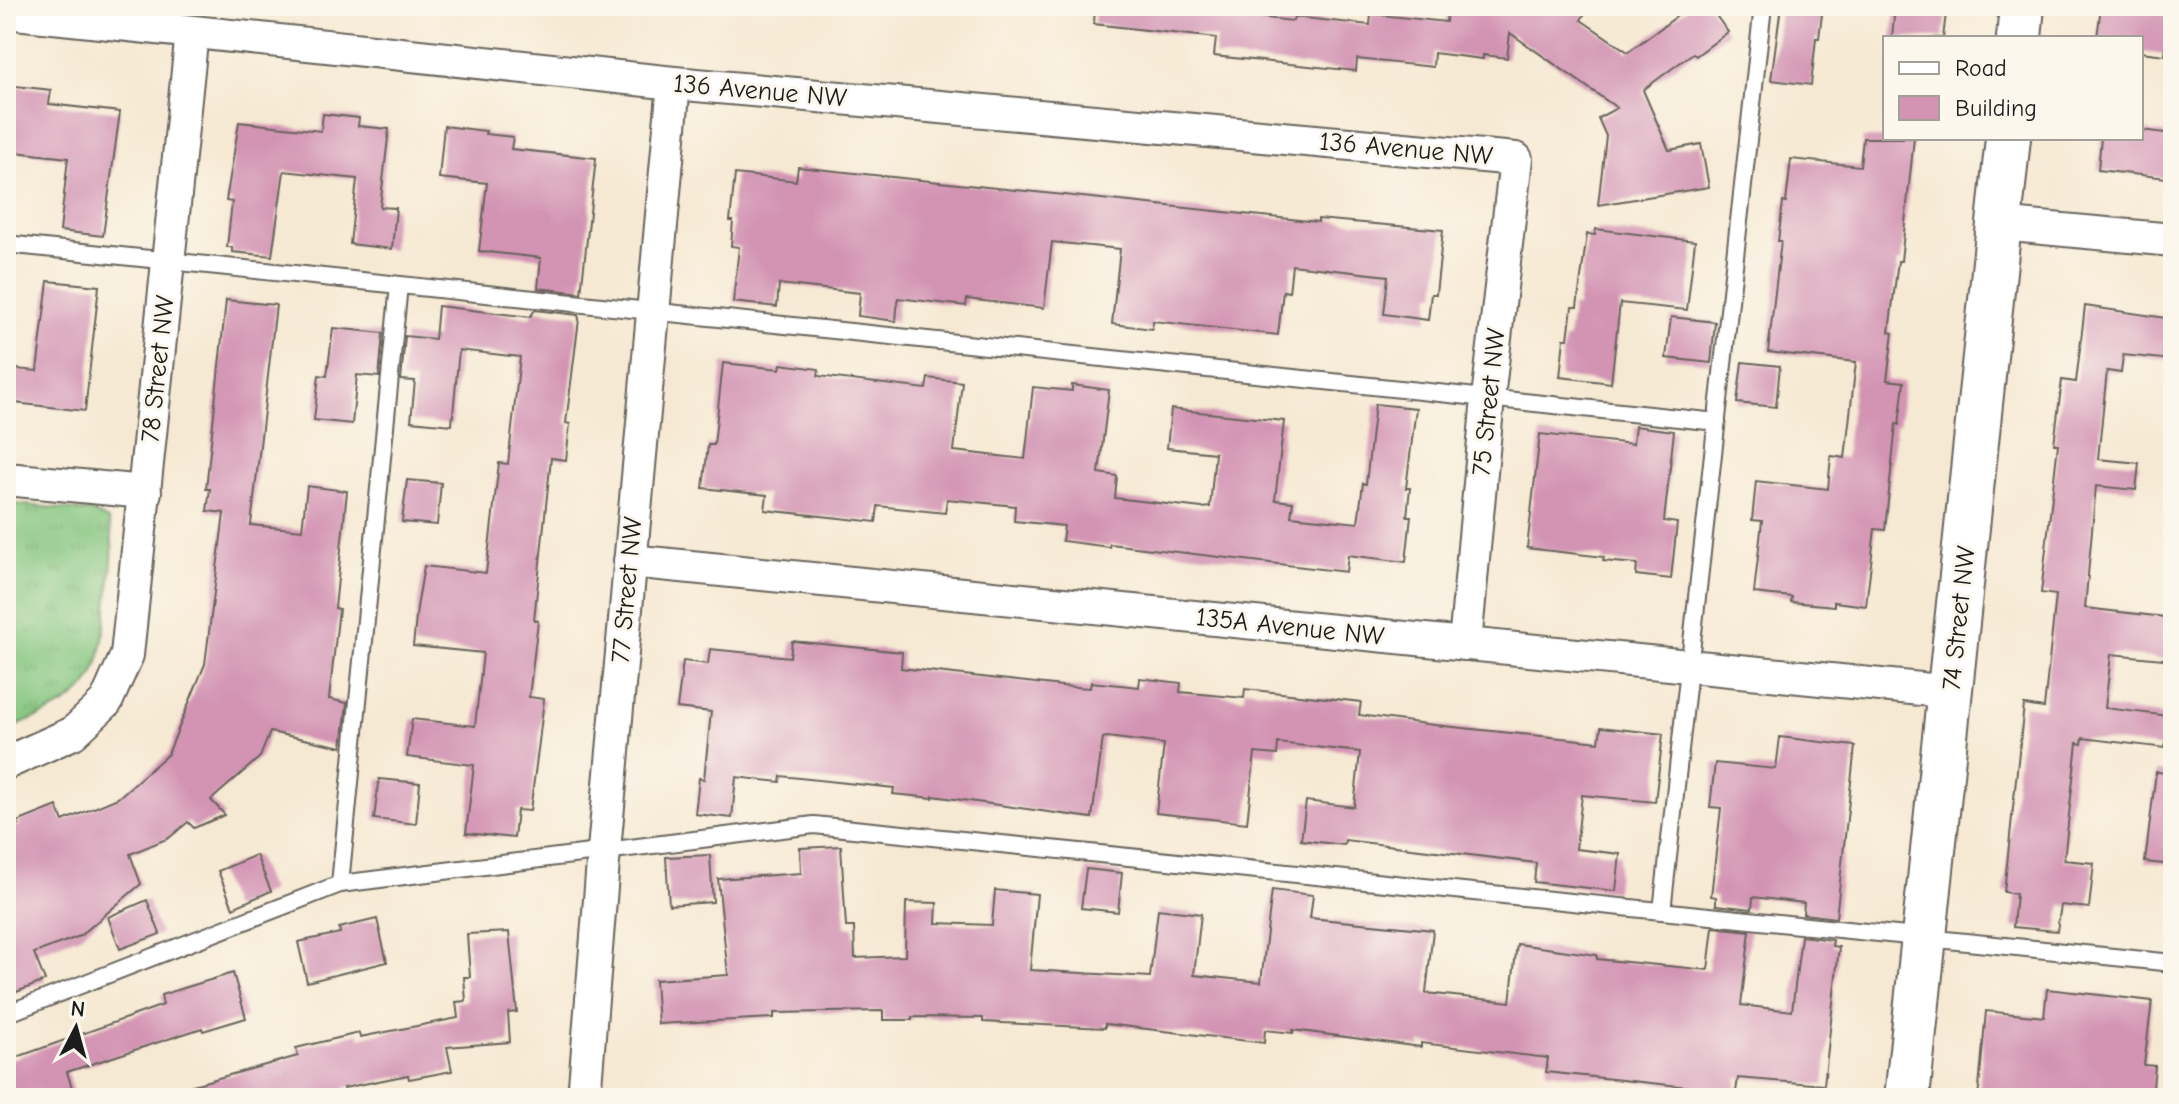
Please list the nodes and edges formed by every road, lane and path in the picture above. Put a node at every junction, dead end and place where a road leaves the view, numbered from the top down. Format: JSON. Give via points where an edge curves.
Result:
{"nodes":[{"id":1,"x":1763,"y":6,"type":"edge"},
{"id":2,"x":2022,"y":6,"type":"edge"},
{"id":3,"x":6,"y":12,"type":"edge"},
{"id":4,"x":192,"y":32,"type":"junction"},
{"id":5,"x":2019,"y":36,"type":"edge"},
{"id":6,"x":674,"y":83,"type":"junction"},
{"id":7,"x":2008,"y":140,"type":"edge"},
{"id":8,"x":1516,"y":159,"type":"joint"},
{"id":9,"x":1999,"y":224,"type":"junction"},
{"id":10,"x":2173,"y":240,"type":"edge"},
{"id":11,"x":6,"y":244,"type":"edge"},
{"id":12,"x":169,"y":261,"type":"junction"},
{"id":13,"x":399,"y":285,"type":"junction"},
{"id":14,"x":653,"y":311,"type":"junction"},
{"id":15,"x":1488,"y":398,"type":"junction"},
{"id":16,"x":1717,"y":422,"type":"junction"},
{"id":17,"x":6,"y":479,"type":"edge"},
{"id":18,"x":145,"y":492,"type":"junction"},
{"id":19,"x":630,"y":561,"type":"junction"},
{"id":20,"x":1465,"y":644,"type":"junction"},
{"id":21,"x":1690,"y":666,"type":"junction"},
{"id":22,"x":1951,"y":692,"type":"junction"},
{"id":23,"x":6,"y":763,"type":"edge"},
{"id":24,"x":604,"y":850,"type":"junction"},
{"id":25,"x":340,"y":884,"type":"junction"},
{"id":26,"x":1662,"y":911,"type":"junction"},
{"id":27,"x":1923,"y":937,"type":"junction"},
{"id":28,"x":2173,"y":963,"type":"edge"},
{"id":29,"x":6,"y":1014,"type":"edge"},
{"id":30,"x":584,"y":1098,"type":"edge"},
{"id":31,"x":1907,"y":1098,"type":"edge"}],
"edges":[{"from":1,"to":16,"type":"lane"},
{"from":2,"to":5,"type":"street"},
{"from":3,"to":4,"type":"street","name":"136 Avenue NW"},
{"from":4,"to":6,"type":"street","name":"136 Avenue NW"},
{"from":4,"to":12,"type":"street","name":"78 Street NW"},
{"from":6,"to":8,"type":"street","name":"136 Avenue NW"},
{"from":6,"to":14,"type":"street","name":"77 Street NW"},
{"from":7,"to":9,"type":"street","name":"74 Street NW"},
{"from":8,"to":15,"type":"street","name":"75 Street NW"},
{"from":9,"to":10,"type":"street"},
{"from":9,"to":22,"type":"street","name":"74 Street NW"},
{"from":11,"to":12,"type":"lane"},
{"from":12,"to":13,"type":"lane"},
{"from":12,"to":18,"type":"street","name":"78 Street NW"},
{"from":13,"to":14,"type":"lane"},
{"from":13,"to":25,"type":"lane"},
{"from":14,"to":15,"type":"lane"},
{"from":14,"to":19,"type":"street","name":"77 Street NW"},
{"from":15,"to":16,"type":"lane"},
{"from":15,"to":20,"type":"street","name":"75 Street NW"},
{"from":16,"to":21,"type":"lane"},
{"from":17,"to":18,"type":"street"},
{"from":18,"to":23,"type":"street","name":"78 Street NW","via":[[127,655],[106,702],[73,733]]},
{"from":19,"to":20,"type":"street","name":"135A Avenue NW"},
{"from":19,"to":24,"type":"street","name":"77 Street NW"},
{"from":20,"to":21,"type":"street","name":"135A Avenue NW"},
{"from":21,"to":22,"type":"street","name":"135A Avenue NW"},
{"from":21,"to":26,"type":"lane"},
{"from":22,"to":27,"type":"street","name":"74 Street NW"},
{"from":24,"to":25,"type":"lane"},
{"from":24,"to":26,"type":"lane","via":[[814,825]]},
{"from":24,"to":30,"type":"street","name":"77 Street NW"},
{"from":25,"to":29,"type":"lane"},
{"from":26,"to":27,"type":"lane"},
{"from":27,"to":28,"type":"lane"},
{"from":27,"to":31,"type":"street","name":"74 Street NW"}]}
